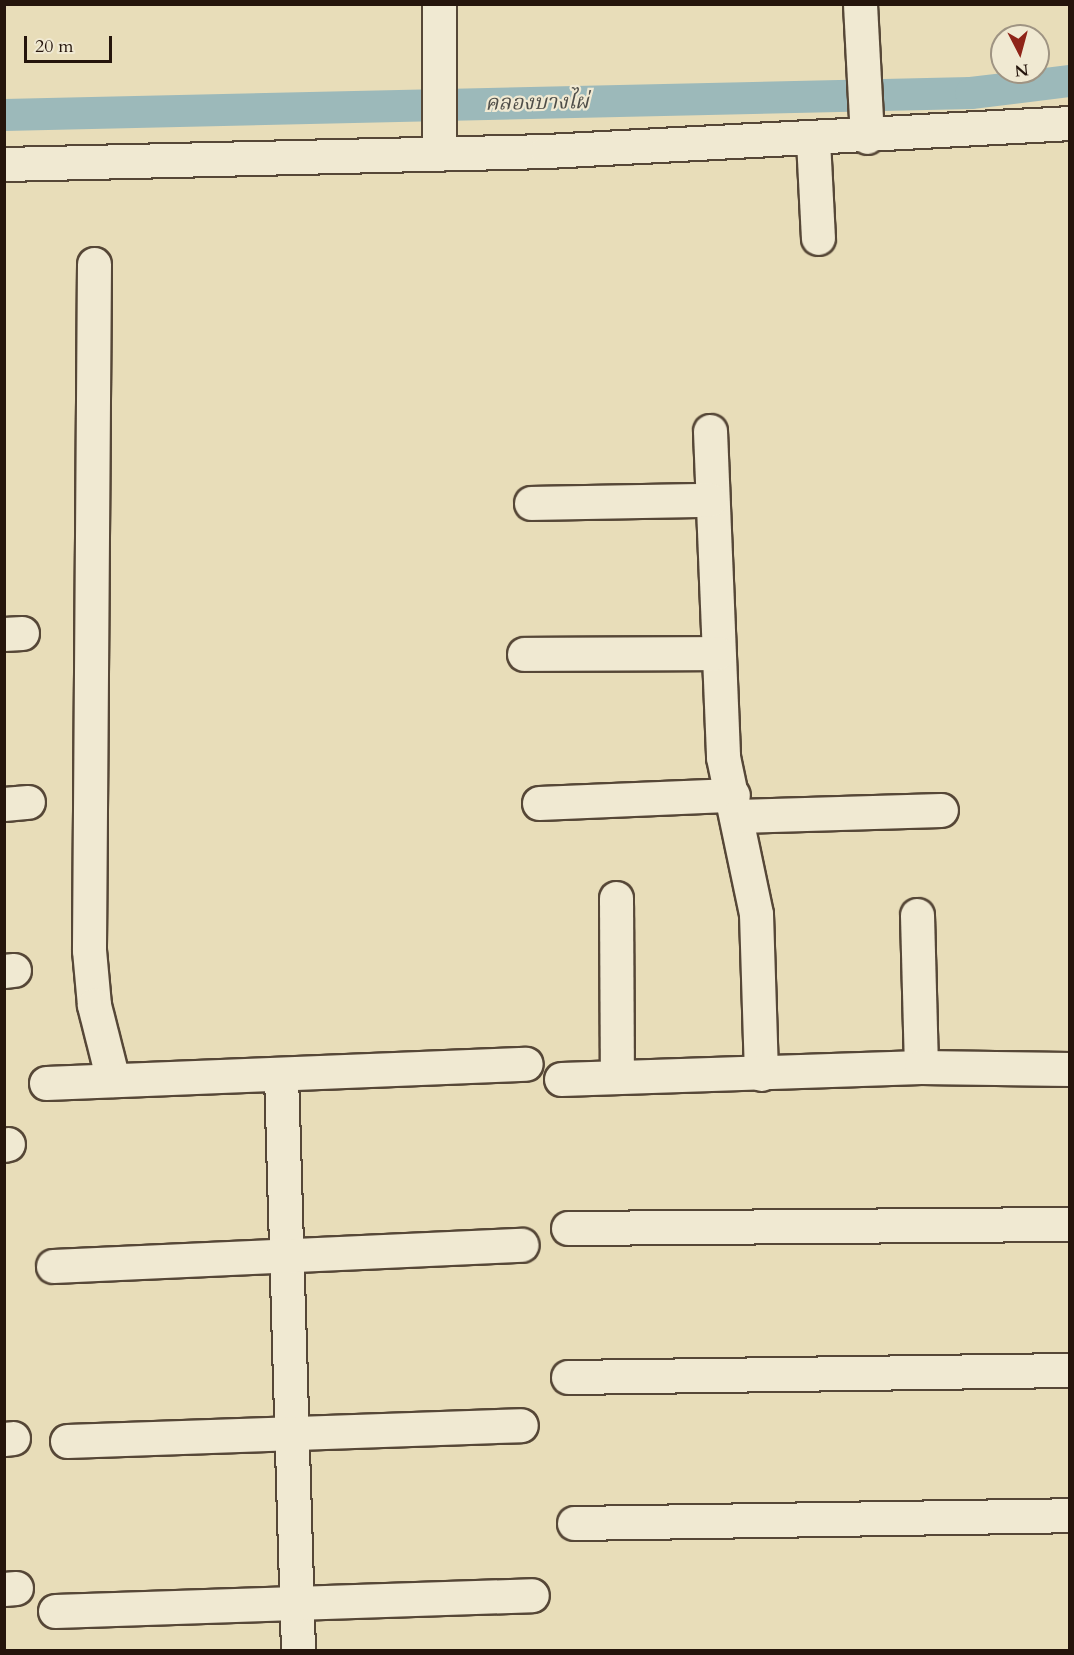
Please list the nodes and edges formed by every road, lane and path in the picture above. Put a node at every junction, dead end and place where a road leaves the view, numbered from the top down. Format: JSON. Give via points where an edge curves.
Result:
{"nodes":[{"id":1,"x":440,"y":4,"type":"edge"},
{"id":2,"x":860,"y":4,"type":"edge"},
{"id":3,"x":1070,"y":123,"type":"edge"},
{"id":4,"x":866,"y":126,"type":"junction"},
{"id":5,"x":438,"y":140,"type":"junction"},
{"id":6,"x":813,"y":140,"type":"junction"},
{"id":7,"x":4,"y":164,"type":"edge"},
{"id":8,"x":818,"y":238,"type":"dead end"},
{"id":9,"x":94,"y":264,"type":"dead end"},
{"id":10,"x":710,"y":431,"type":"dead end"},
{"id":11,"x":710,"y":500,"type":"junction"},
{"id":12,"x":531,"y":503,"type":"dead end"},
{"id":13,"x":717,"y":653,"type":"junction"},
{"id":14,"x":524,"y":654,"type":"dead end"},
{"id":15,"x":539,"y":803,"type":"dead end"},
{"id":16,"x":735,"y":806,"type":"junction"},
{"id":17,"x":941,"y":810,"type":"dead end"},
{"id":18,"x":616,"y":898,"type":"dead end"},
{"id":19,"x":917,"y":915,"type":"dead end"},
{"id":20,"x":526,"y":1064,"type":"dead end"},
{"id":21,"x":921,"y":1067,"type":"junction"},
{"id":22,"x":1070,"y":1069,"type":"edge"},
{"id":23,"x":761,"y":1074,"type":"junction"},
{"id":24,"x":281,"y":1075,"type":"junction"},
{"id":25,"x":616,"y":1077,"type":"junction"},
{"id":26,"x":561,"y":1079,"type":"dead end"},
{"id":27,"x":113,"y":1080,"type":"junction"},
{"id":28,"x":46,"y":1083,"type":"dead end"},
{"id":29,"x":1070,"y":1224,"type":"edge"},
{"id":30,"x":568,"y":1228,"type":"dead end"},
{"id":31,"x":522,"y":1245,"type":"dead end"},
{"id":32,"x":286,"y":1256,"type":"junction"},
{"id":33,"x":52,"y":1266,"type":"dead end"},
{"id":34,"x":1070,"y":1370,"type":"edge"},
{"id":35,"x":568,"y":1377,"type":"dead end"},
{"id":36,"x":521,"y":1425,"type":"dead end"},
{"id":37,"x":291,"y":1433,"type":"junction"},
{"id":38,"x":68,"y":1441,"type":"dead end"},
{"id":39,"x":1070,"y":1515,"type":"edge"},
{"id":40,"x":574,"y":1523,"type":"dead end"},
{"id":41,"x":532,"y":1595,"type":"dead end"},
{"id":42,"x":296,"y":1603,"type":"junction"},
{"id":43,"x":55,"y":1611,"type":"dead end"},
{"id":44,"x":298,"y":1650,"type":"edge"}],
"edges":[{"from":1,"to":5,"type":"street"},
{"from":2,"to":4,"type":"street"},
{"from":3,"to":4,"type":"street"},
{"from":4,"to":6,"type":"street"},
{"from":5,"to":6,"type":"street"},
{"from":5,"to":7,"type":"street"},
{"from":6,"to":8,"type":"street"},
{"from":9,"to":27,"type":"street","via":[[89,950],[94,1005]]},
{"from":10,"to":11,"type":"street"},
{"from":11,"to":12,"type":"street"},
{"from":11,"to":13,"type":"street"},
{"from":13,"to":14,"type":"street"},
{"from":13,"to":16,"type":"street","via":[[723,757]]},
{"from":15,"to":16,"type":"street"},
{"from":16,"to":17,"type":"street"},
{"from":16,"to":23,"type":"street","via":[[756,914]]},
{"from":18,"to":25,"type":"street"},
{"from":19,"to":21,"type":"street"},
{"from":20,"to":24,"type":"street"},
{"from":21,"to":22,"type":"street"},
{"from":21,"to":23,"type":"street"},
{"from":23,"to":25,"type":"street"},
{"from":24,"to":27,"type":"street"},
{"from":24,"to":32,"type":"street"},
{"from":25,"to":26,"type":"street"},
{"from":27,"to":28,"type":"street"},
{"from":29,"to":30,"type":"street"},
{"from":31,"to":32,"type":"street"},
{"from":32,"to":33,"type":"street"},
{"from":32,"to":37,"type":"street"},
{"from":34,"to":35,"type":"street"},
{"from":36,"to":37,"type":"street"},
{"from":37,"to":38,"type":"street"},
{"from":37,"to":42,"type":"street"},
{"from":39,"to":40,"type":"street"},
{"from":41,"to":42,"type":"street"},
{"from":42,"to":43,"type":"street"},
{"from":42,"to":44,"type":"street"}]}
